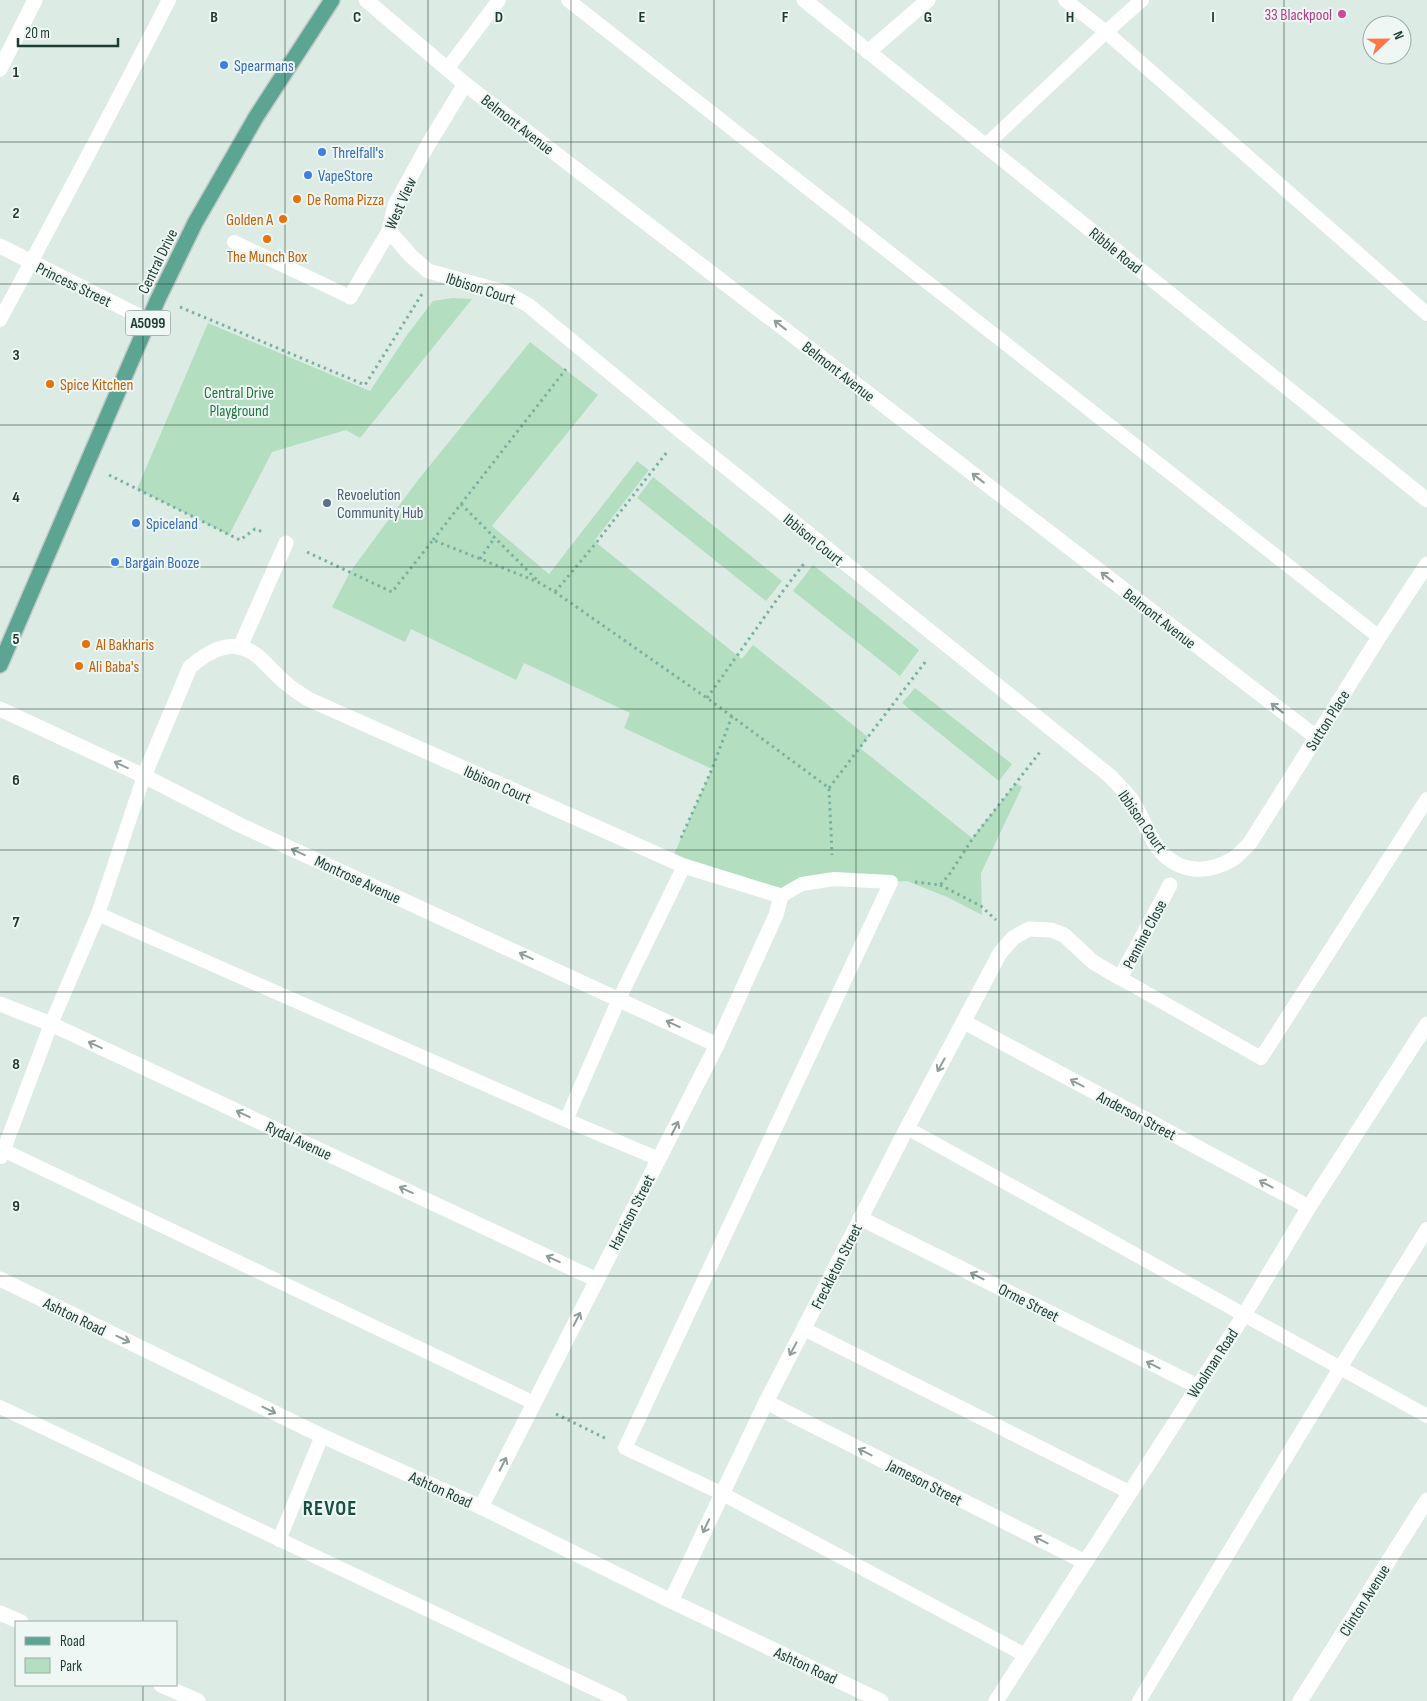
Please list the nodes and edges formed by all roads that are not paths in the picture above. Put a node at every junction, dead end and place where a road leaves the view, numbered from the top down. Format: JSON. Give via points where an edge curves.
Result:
{"nodes":[{"id":1,"x":35,"y":0,"type":"edge"},
{"id":2,"x":170,"y":0,"type":"edge"},
{"id":3,"x":332,"y":0,"type":"edge"},
{"id":4,"x":366,"y":0,"type":"edge"},
{"id":5,"x":499,"y":0,"type":"edge"},
{"id":6,"x":568,"y":0,"type":"edge"},
{"id":7,"x":804,"y":0,"type":"edge"},
{"id":8,"x":928,"y":0,"type":"edge"},
{"id":9,"x":1065,"y":0,"type":"edge"},
{"id":10,"x":1142,"y":0,"type":"edge"},
{"id":11,"x":1106,"y":32,"type":"junction"},
{"id":12,"x":868,"y":52,"type":"junction"},
{"id":13,"x":0,"y":69,"type":"edge"},
{"id":14,"x":446,"y":69,"type":"junction"},
{"id":15,"x":465,"y":84,"type":"junction"},
{"id":16,"x":986,"y":145,"type":"junction"},
{"id":17,"x":389,"y":231,"type":"junction"},
{"id":18,"x":234,"y":242,"type":"dead end"},
{"id":19,"x":0,"y":246,"type":"edge"},
{"id":20,"x":30,"y":262,"type":"junction"},
{"id":21,"x":350,"y":297,"type":"joint"},
{"id":22,"x":1427,"y":314,"type":"edge"},
{"id":23,"x":0,"y":320,"type":"edge"},
{"id":24,"x":149,"y":321,"type":"junction"},
{"id":25,"x":1427,"y":500,"type":"edge"},
{"id":26,"x":286,"y":543,"type":"road end"},
{"id":27,"x":1427,"y":564,"type":"edge"},
{"id":28,"x":1379,"y":637,"type":"junction"},
{"id":29,"x":240,"y":648,"type":"junction"},
{"id":30,"x":0,"y":665,"type":"edge"},
{"id":31,"x":0,"y":709,"type":"edge"},
{"id":32,"x":1316,"y":737,"type":"junction"},
{"id":33,"x":144,"y":776,"type":"junction"},
{"id":34,"x":1427,"y":798,"type":"edge"},
{"id":35,"x":678,"y":863,"type":"junction"},
{"id":36,"x":1217,"y":867,"type":"joint"},
{"id":37,"x":1170,"y":885,"type":"dead end"},
{"id":38,"x":781,"y":896,"type":"junction"},
{"id":39,"x":98,"y":914,"type":"junction"},
{"id":40,"x":1013,"y":938,"type":"joint"},
{"id":41,"x":1120,"y":978,"type":"junction"},
{"id":42,"x":619,"y":999,"type":"junction"},
{"id":43,"x":0,"y":1004,"type":"edge"},
{"id":44,"x":964,"y":1022,"type":"junction"},
{"id":45,"x":51,"y":1024,"type":"junction"},
{"id":46,"x":1427,"y":1024,"type":"edge"},
{"id":47,"x":717,"y":1045,"type":"junction"},
{"id":48,"x":566,"y":1120,"type":"junction"},
{"id":49,"x":907,"y":1128,"type":"junction"},
{"id":50,"x":2,"y":1154,"type":"edge"},
{"id":51,"x":659,"y":1159,"type":"junction"},
{"id":52,"x":1309,"y":1207,"type":"junction"},
{"id":53,"x":860,"y":1218,"type":"junction"},
{"id":54,"x":1427,"y":1229,"type":"edge"},
{"id":55,"x":0,"y":1279,"type":"edge"},
{"id":56,"x":597,"y":1280,"type":"junction"},
{"id":57,"x":1244,"y":1315,"type":"junction"},
{"id":58,"x":804,"y":1329,"type":"junction"},
{"id":59,"x":1340,"y":1368,"type":"junction"},
{"id":60,"x":1197,"y":1386,"type":"junction"},
{"id":61,"x":766,"y":1402,"type":"junction"},
{"id":62,"x":534,"y":1403,"type":"junction"},
{"id":63,"x":0,"y":1407,"type":"edge"},
{"id":64,"x":1427,"y":1416,"type":"edge"},
{"id":65,"x":322,"y":1436,"type":"junction"},
{"id":66,"x":1129,"y":1492,"type":"junction"},
{"id":67,"x":722,"y":1494,"type":"junction"},
{"id":68,"x":1427,"y":1500,"type":"edge"},
{"id":69,"x":481,"y":1507,"type":"junction"},
{"id":70,"x":279,"y":1540,"type":"junction"},
{"id":71,"x":1085,"y":1562,"type":"junction"},
{"id":72,"x":672,"y":1601,"type":"junction"},
{"id":73,"x":0,"y":1613,"type":"edge"},
{"id":74,"x":19,"y":1621,"type":"edge"},
{"id":75,"x":1025,"y":1655,"type":"junction"},
{"id":76,"x":163,"y":1686,"type":"edge"},
{"id":77,"x":613,"y":1700,"type":"edge"},
{"id":78,"x":198,"y":1701,"type":"edge"},
{"id":79,"x":881,"y":1701,"type":"edge"},
{"id":80,"x":996,"y":1701,"type":"edge"},
{"id":81,"x":1139,"y":1701,"type":"edge"},
{"id":82,"x":1300,"y":1701,"type":"edge"}],
"edges":[{"from":1,"to":13,"type":"street"},
{"from":2,"to":20,"type":"lane"},
{"from":3,"to":24,"type":"main road","name":"Central Drive","number":"A5099","via":[[256,117],[195,223]]},
{"from":4,"to":14,"type":"street","name":"Belmont Avenue"},
{"from":5,"to":14,"type":"lane"},
{"from":6,"to":28,"type":"lane"},
{"from":7,"to":12,"type":"street","name":"Ribble Road"},
{"from":8,"to":12,"type":"street"},
{"from":9,"to":11,"type":"lane"},
{"from":10,"to":11,"type":"lane"},
{"from":11,"to":16,"type":"lane"},
{"from":11,"to":22,"type":"lane"},
{"from":12,"to":16,"type":"street","name":"Ribble Road"},
{"from":14,"to":15,"type":"street","name":"Belmont Avenue"},
{"from":15,"to":17,"type":"street","name":"West View","via":[[395,205]]},
{"from":32,"to":15,"type":"street","name":"Belmont Avenue","one_way":true},
{"from":16,"to":25,"type":"street","name":"Ribble Road"},
{"from":17,"to":21,"type":"street","name":"West View"},
{"from":17,"to":36,"type":"street","name":"Ibbison Court","via":[[428,271],[504,292],[528,305],[1110,776],[1130,798],[1158,847],[1170,859],[1199,870]]},
{"from":18,"to":21,"type":"lane"},
{"from":19,"to":20,"type":"street","name":"Princess Street"},
{"from":20,"to":23,"type":"lane"},
{"from":20,"to":24,"type":"street","name":"Princess Street"},
{"from":24,"to":30,"type":"main road","name":"Central Drive","number":"A5099"},
{"from":26,"to":29,"type":"street"},
{"from":27,"to":28,"type":"street","name":"Sutton Place"},
{"from":28,"to":32,"type":"street","name":"Sutton Place"},
{"from":29,"to":33,"type":"street","via":[[221,646],[190,667]]},
{"from":29,"to":35,"type":"street","name":"Ibbison Court","via":[[258,656],[288,686],[308,699]]},
{"from":33,"to":31,"type":"street","name":"Montrose Avenue","one_way":true},
{"from":32,"to":36,"type":"street","name":"Sutton Place","via":[[1250,843],[1234,858]]},
{"from":33,"to":39,"type":"lane"},
{"from":42,"to":33,"type":"street","name":"Montrose Avenue","one_way":true,"via":[[248,829]]},
{"from":34,"to":41,"type":"lane","via":[[1260,1058]]},
{"from":35,"to":38,"type":"street","name":"Ibbison Court"},
{"from":35,"to":42,"type":"lane"},
{"from":37,"to":41,"type":"street","name":"Pennine Close"},
{"from":38,"to":47,"type":"street","name":"Harrison Street","via":[[776,915]]},
{"from":38,"to":67,"type":"lane","via":[[802,884],[834,880],[891,882],[625,1448]]},
{"from":39,"to":45,"type":"lane"},
{"from":39,"to":48,"type":"lane"},
{"from":40,"to":41,"type":"street","name":"Pennine Close","via":[[1029,929],[1058,932],[1093,962]]},
{"from":40,"to":44,"type":"street","name":"Freckleton Street","via":[[1000,953]]},
{"from":47,"to":42,"type":"street","name":"Montrose Avenue","one_way":true},
{"from":42,"to":48,"type":"lane"},
{"from":43,"to":45,"type":"street","name":"Rydal Avenue"},
{"from":44,"to":49,"type":"street","name":"Freckleton Street","one_way":true},
{"from":52,"to":44,"type":"street","name":"Anderson Street","one_way":true},
{"from":45,"to":50,"type":"lane"},
{"from":56,"to":45,"type":"street","name":"Rydal Avenue","one_way":true},
{"from":46,"to":52,"type":"street","name":"Woolman Road"},
{"from":51,"to":47,"type":"street","name":"Harrison Street","one_way":true},
{"from":48,"to":51,"type":"lane"},
{"from":49,"to":53,"type":"street","name":"Freckleton Street"},
{"from":49,"to":57,"type":"lane"},
{"from":50,"to":62,"type":"lane"},
{"from":51,"to":56,"type":"street","name":"Harrison Street"},
{"from":52,"to":57,"type":"street","name":"Woolman Road"},
{"from":53,"to":58,"type":"street","name":"Freckleton Street"},
{"from":60,"to":53,"type":"street","name":"Orme Street","one_way":true},
{"from":54,"to":59,"type":"lane"},
{"from":55,"to":65,"type":"street","name":"Ashton Road","one_way":true},
{"from":62,"to":56,"type":"street","name":"Harrison Street","one_way":true},
{"from":57,"to":59,"type":"lane"},
{"from":57,"to":60,"type":"street","name":"Woolman Road"},
{"from":58,"to":61,"type":"street","name":"Freckleton Street","one_way":true},
{"from":58,"to":66,"type":"lane"},
{"from":59,"to":64,"type":"lane"},
{"from":59,"to":81,"type":"lane"},
{"from":60,"to":66,"type":"street","name":"Woolman Road"},
{"from":61,"to":67,"type":"street","name":"Freckleton Street"},
{"from":71,"to":61,"type":"street","name":"Jameson Street","one_way":true},
{"from":69,"to":62,"type":"street","name":"Harrison Street","one_way":true},
{"from":63,"to":70,"type":"lane"},
{"from":65,"to":69,"type":"street","name":"Ashton Road"},
{"from":65,"to":70,"type":"lane"},
{"from":66,"to":71,"type":"street","name":"Woolman Road"},
{"from":67,"to":72,"type":"street","name":"Freckleton Street","one_way":true},
{"from":67,"to":75,"type":"lane"},
{"from":68,"to":82,"type":"street","name":"Clinton Avenue"},
{"from":69,"to":72,"type":"street","name":"Ashton Road"},
{"from":70,"to":77,"type":"lane"},
{"from":71,"to":75,"type":"street","name":"Woolman Road"},
{"from":72,"to":79,"type":"street","name":"Ashton Road"},
{"from":73,"to":74,"type":"street"},
{"from":75,"to":80,"type":"street","name":"Woolman Road"},
{"from":76,"to":78,"type":"street"}]}
